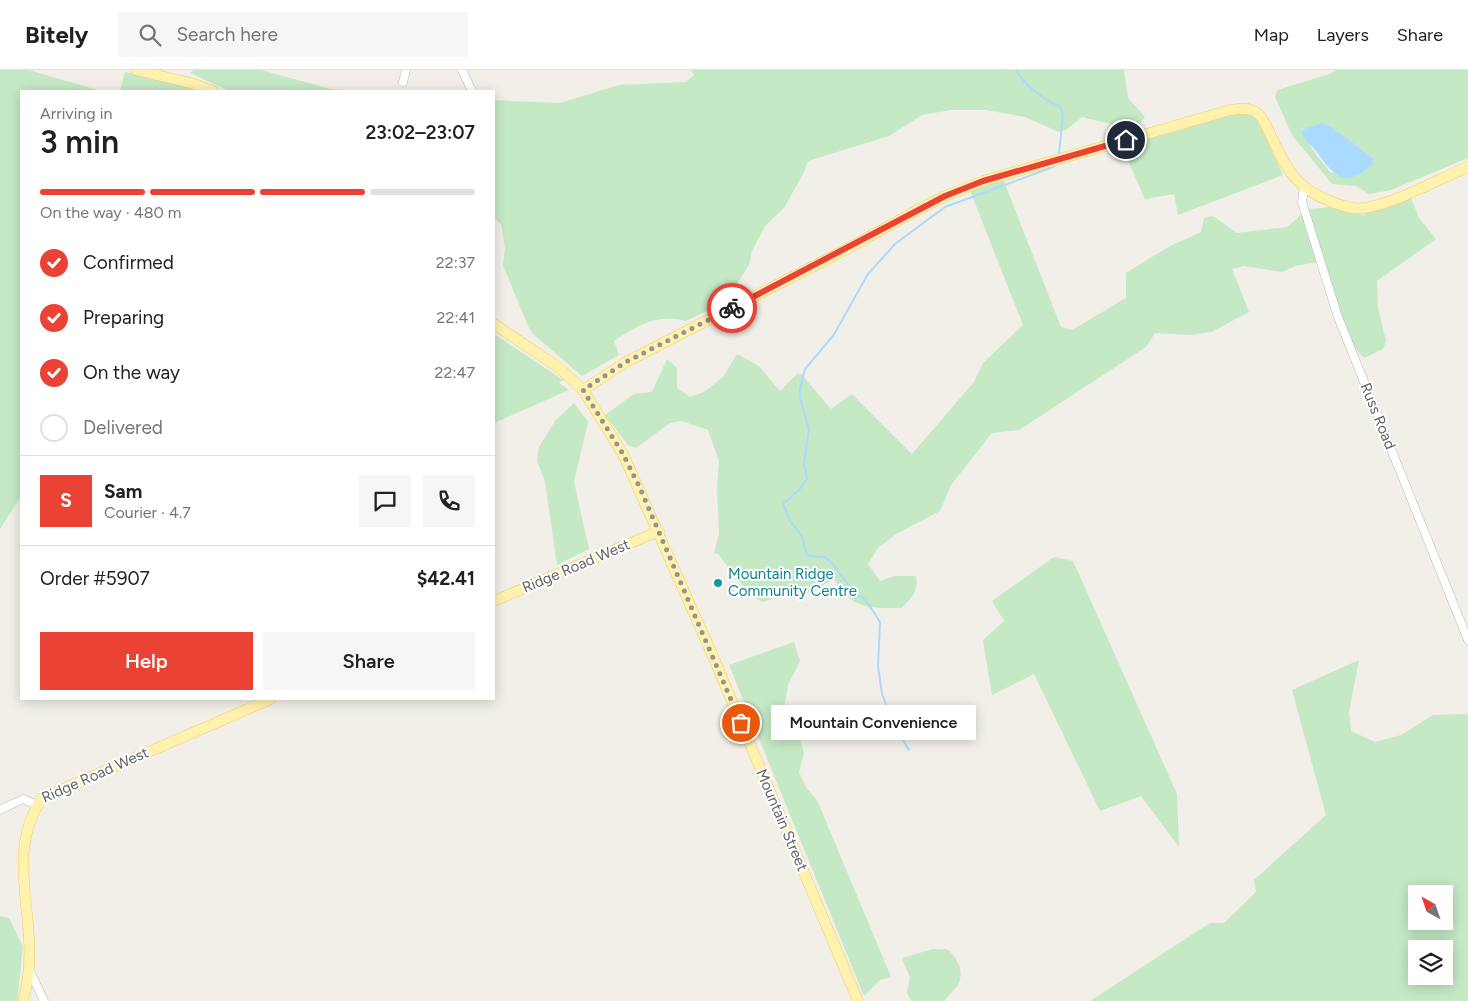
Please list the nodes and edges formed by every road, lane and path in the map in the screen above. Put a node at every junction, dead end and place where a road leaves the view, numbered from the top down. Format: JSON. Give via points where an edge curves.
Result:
{"nodes":[{"id":1,"x":136,"y":70,"type":"edge"},
{"id":2,"x":406,"y":70,"type":"edge"},
{"id":3,"x":462,"y":70,"type":"edge"},
{"id":4,"x":403,"y":82,"type":"dead end"},
{"id":5,"x":210,"y":90,"type":"edge"},
{"id":6,"x":472,"y":90,"type":"edge"},
{"id":7,"x":1468,"y":167,"type":"edge"},
{"id":8,"x":1304,"y":188,"type":"junction"},
{"id":9,"x":495,"y":325,"type":"edge"},
{"id":10,"x":583,"y":390,"type":"junction"},
{"id":11,"x":659,"y":531,"type":"junction"},
{"id":12,"x":495,"y":601,"type":"edge"},
{"id":13,"x":1468,"y":640,"type":"edge"},
{"id":14,"x":269,"y":700,"type":"edge"},
{"id":15,"x":33,"y":803,"type":"junction"},
{"id":16,"x":0,"y":810,"type":"edge"},
{"id":17,"x":21,"y":814,"type":"dead end"},
{"id":18,"x":17,"y":931,"type":"dead end"},
{"id":19,"x":27,"y":963,"type":"junction"},
{"id":20,"x":23,"y":1001,"type":"edge"},
{"id":21,"x":44,"y":1001,"type":"edge"},
{"id":22,"x":858,"y":1001,"type":"edge"}],
"edges":[{"from":1,"to":5,"type":"main road"},
{"from":2,"to":4,"type":"street"},
{"from":3,"to":6,"type":"street"},
{"from":7,"to":8,"type":"main road","via":[[1364,208],[1340,205]]},
{"from":8,"to":10,"type":"main road","via":[[1290,175],[1263,119],[1255,111],[1242,108],[1216,114],[983,181],[945,196],[626,362]]},
{"from":8,"to":13,"type":"street","name":"Russ Road","via":[[1302,202],[1338,317]]},
{"from":9,"to":10,"type":"main road","name":"Mountain Street","via":[[558,367]]},
{"from":10,"to":11,"type":"main road","name":"Mountain Street","via":[[623,454]]},
{"from":11,"to":12,"type":"main road","name":"Ridge Road West"},
{"from":11,"to":22,"type":"main road","name":"Mountain Street"},
{"from":14,"to":15,"type":"main road","name":"Ridge Road West"},
{"from":15,"to":16,"type":"street","via":[[23,799]]},
{"from":15,"to":17,"type":"main road","name":"Ridge Road West"},
{"from":18,"to":19,"type":"main road"},
{"from":19,"to":20,"type":"main road"},
{"from":19,"to":21,"type":"street"}]}
